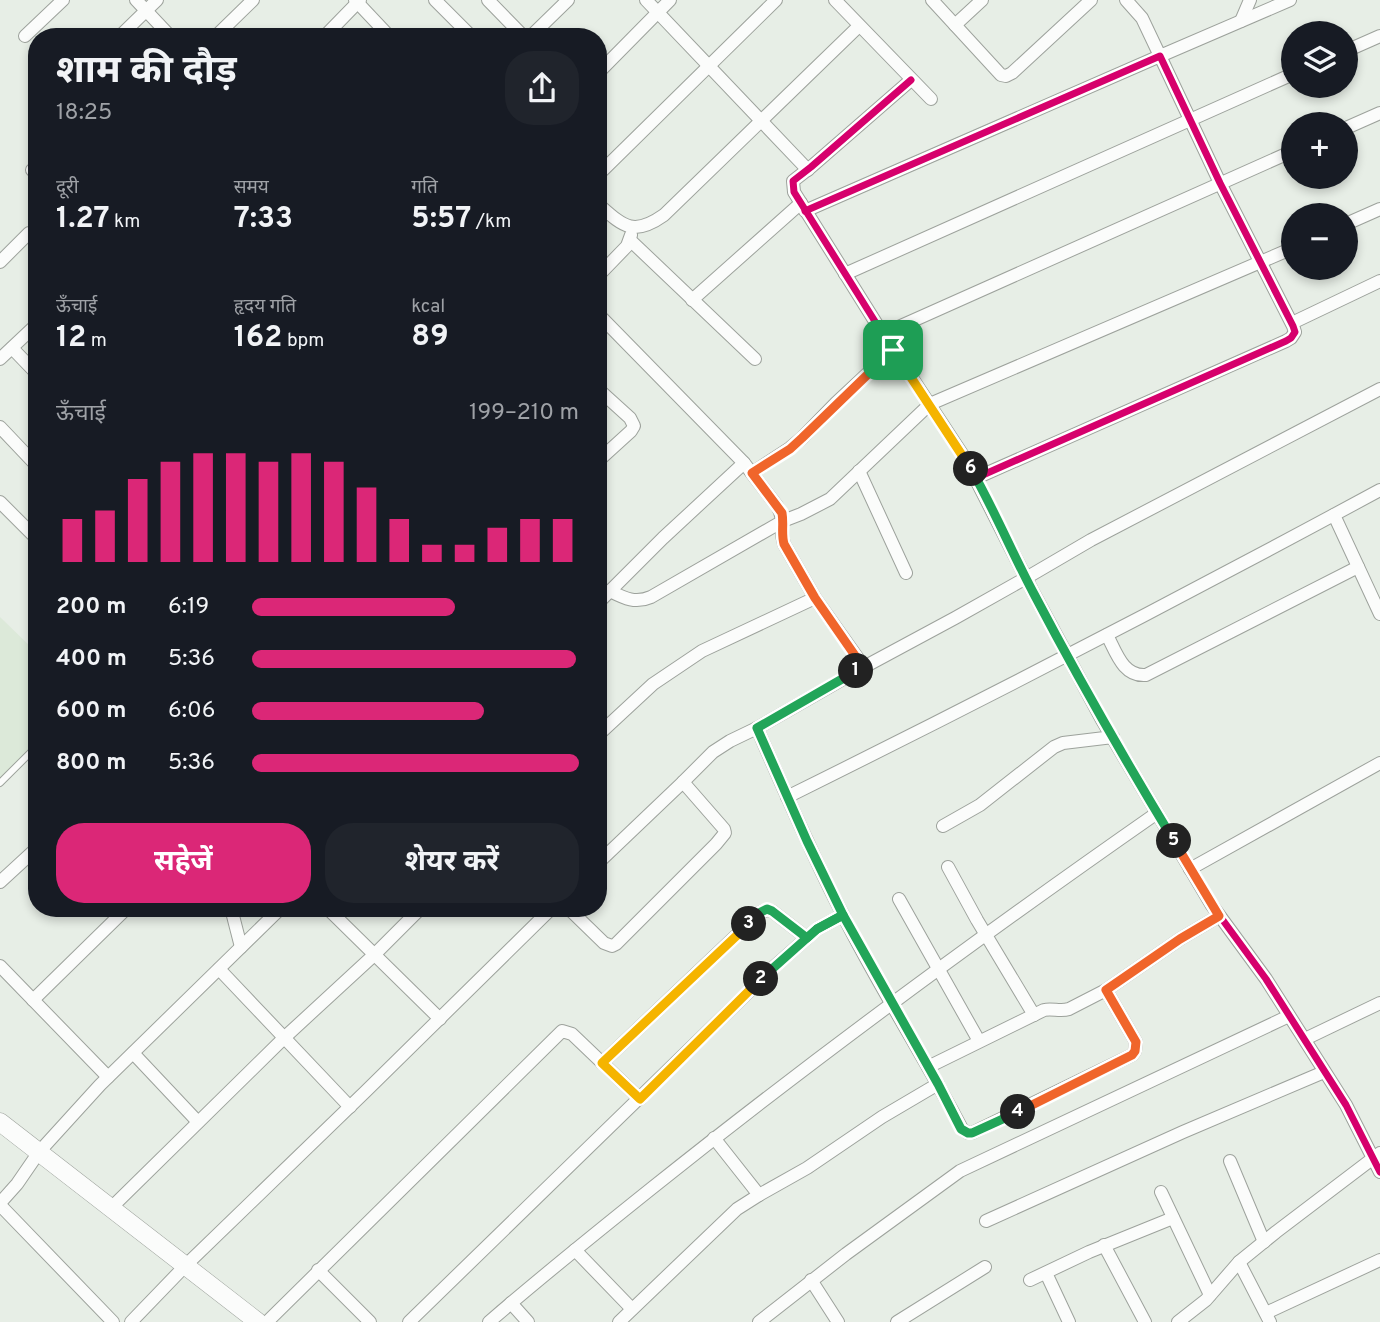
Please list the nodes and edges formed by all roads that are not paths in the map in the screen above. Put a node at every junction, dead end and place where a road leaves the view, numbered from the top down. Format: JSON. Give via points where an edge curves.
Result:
{"nodes":[{"id":1,"x":63,"y":0,"type":"edge"},
{"id":2,"x":136,"y":0,"type":"edge"},
{"id":3,"x":157,"y":0,"type":"edge"},
{"id":4,"x":253,"y":0,"type":"edge"},
{"id":5,"x":435,"y":0,"type":"edge"},
{"id":6,"x":488,"y":0,"type":"edge"},
{"id":7,"x":568,"y":0,"type":"edge"},
{"id":8,"x":646,"y":0,"type":"edge"},
{"id":9,"x":670,"y":0,"type":"edge"},
{"id":10,"x":776,"y":0,"type":"edge"},
{"id":11,"x":835,"y":0,"type":"edge"},
{"id":12,"x":932,"y":0,"type":"edge"},
{"id":13,"x":982,"y":0,"type":"edge"},
{"id":14,"x":1091,"y":0,"type":"edge"},
{"id":15,"x":1126,"y":0,"type":"edge"},
{"id":16,"x":1290,"y":0,"type":"edge"},
{"id":17,"x":357,"y":1,"type":"edge"},
{"id":18,"x":1245,"y":2,"type":"edge"},
{"id":19,"x":146,"y":10,"type":"junction"},
{"id":20,"x":658,"y":12,"type":"junction"},
{"id":21,"x":1241,"y":21,"type":"junction"},
{"id":22,"x":955,"y":24,"type":"junction"},
{"id":23,"x":859,"y":26,"type":"junction"},
{"id":24,"x":33,"y":28,"type":"edge"},
{"id":25,"x":128,"y":28,"type":"edge"},
{"id":26,"x":163,"y":28,"type":"edge"},
{"id":27,"x":224,"y":28,"type":"edge"},
{"id":28,"x":332,"y":28,"type":"edge"},
{"id":29,"x":382,"y":28,"type":"edge"},
{"id":30,"x":463,"y":28,"type":"edge"},
{"id":31,"x":515,"y":28,"type":"edge"},
{"id":32,"x":539,"y":28,"type":"edge"},
{"id":33,"x":28,"y":33,"type":"edge"},
{"id":34,"x":25,"y":36,"type":"dead end"},
{"id":35,"x":1380,"y":36,"type":"edge"},
{"id":36,"x":1358,"y":46,"type":"edge"},
{"id":37,"x":1160,"y":56,"type":"junction"},
{"id":38,"x":607,"y":64,"type":"edge"},
{"id":39,"x":709,"y":65,"type":"junction"},
{"id":40,"x":1281,"y":79,"type":"edge"},
{"id":41,"x":911,"y":80,"type":"junction"},
{"id":42,"x":931,"y":100,"type":"dead end"},
{"id":43,"x":1380,"y":113,"type":"edge"},
{"id":44,"x":1191,"y":119,"type":"junction"},
{"id":45,"x":762,"y":121,"type":"junction"},
{"id":46,"x":1358,"y":123,"type":"edge"},
{"id":47,"x":1281,"y":156,"type":"edge"},
{"id":48,"x":607,"y":166,"type":"edge"},
{"id":49,"x":808,"y":170,"type":"junction"},
{"id":50,"x":1220,"y":183,"type":"junction"},
{"id":51,"x":803,"y":207,"type":"junction"},
{"id":52,"x":1380,"y":209,"type":"edge"},
{"id":53,"x":607,"y":212,"type":"edge"},
{"id":54,"x":1358,"y":219,"type":"edge"},
{"id":55,"x":28,"y":234,"type":"edge"},
{"id":56,"x":631,"y":234,"type":"junction"},
{"id":57,"x":1281,"y":253,"type":"edge"},
{"id":58,"x":0,"y":262,"type":"edge"},
{"id":59,"x":1259,"y":263,"type":"junction"},
{"id":60,"x":607,"y":267,"type":"edge"},
{"id":61,"x":845,"y":274,"type":"junction"},
{"id":62,"x":1380,"y":281,"type":"edge"},
{"id":63,"x":692,"y":300,"type":"junction"},
{"id":64,"x":607,"y":323,"type":"edge"},
{"id":65,"x":1292,"y":323,"type":"junction"},
{"id":66,"x":28,"y":333,"type":"edge"},
{"id":67,"x":883,"y":334,"type":"junction"},
{"id":68,"x":12,"y":348,"type":"junction"},
{"id":69,"x":893,"y":350,"type":"junction"},
{"id":70,"x":0,"y":359,"type":"edge"},
{"id":71,"x":755,"y":359,"type":"dead end"},
{"id":72,"x":28,"y":365,"type":"edge"},
{"id":73,"x":1380,"y":389,"type":"edge"},
{"id":74,"x":607,"y":397,"type":"edge"},
{"id":75,"x":930,"y":404,"type":"junction"},
{"id":76,"x":0,"y":427,"type":"edge"},
{"id":77,"x":607,"y":453,"type":"edge"},
{"id":78,"x":28,"y":457,"type":"edge"},
{"id":79,"x":748,"y":468,"type":"junction"},
{"id":80,"x":859,"y":471,"type":"junction"},
{"id":81,"x":976,"y":478,"type":"junction"},
{"id":82,"x":1380,"y":490,"type":"edge"},
{"id":83,"x":0,"y":502,"type":"edge"},
{"id":84,"x":1334,"y":515,"type":"junction"},
{"id":85,"x":783,"y":521,"type":"junction"},
{"id":86,"x":28,"y":530,"type":"edge"},
{"id":87,"x":1358,"y":567,"type":"junction"},
{"id":88,"x":906,"y":573,"type":"dead end"},
{"id":89,"x":1026,"y":578,"type":"junction"},
{"id":90,"x":610,"y":591,"type":"junction"},
{"id":91,"x":607,"y":594,"type":"edge"},
{"id":92,"x":815,"y":598,"type":"junction"},
{"id":93,"x":1380,"y":614,"type":"edge"},
{"id":94,"x":1107,"y":635,"type":"junction"},
{"id":95,"x":1067,"y":656,"type":"junction"},
{"id":96,"x":863,"y":667,"type":"junction"},
{"id":97,"x":607,"y":727,"type":"edge"},
{"id":98,"x":757,"y":728,"type":"junction"},
{"id":99,"x":1113,"y":737,"type":"junction"},
{"id":100,"x":28,"y":755,"type":"edge"},
{"id":101,"x":1380,"y":763,"type":"edge"},
{"id":102,"x":683,"y":782,"type":"junction"},
{"id":103,"x":0,"y":783,"type":"edge"},
{"id":104,"x":787,"y":797,"type":"junction"},
{"id":105,"x":1157,"y":813,"type":"junction"},
{"id":106,"x":943,"y":827,"type":"dead end"},
{"id":107,"x":607,"y":854,"type":"edge"},
{"id":108,"x":28,"y":856,"type":"edge"},
{"id":109,"x":948,"y":867,"type":"dead end"},
{"id":110,"x":1190,"y":869,"type":"junction"},
{"id":111,"x":0,"y":882,"type":"edge"},
{"id":112,"x":899,"y":899,"type":"dead end"},
{"id":113,"x":843,"y":915,"type":"junction"},
{"id":114,"x":1219,"y":916,"type":"junction"},
{"id":115,"x":118,"y":917,"type":"edge"},
{"id":116,"x":234,"y":917,"type":"edge"},
{"id":117,"x":272,"y":917,"type":"edge"},
{"id":118,"x":336,"y":917,"type":"edge"},
{"id":119,"x":412,"y":917,"type":"edge"},
{"id":120,"x":543,"y":917,"type":"edge"},
{"id":121,"x":577,"y":917,"type":"edge"},
{"id":122,"x":986,"y":934,"type":"junction"},
{"id":123,"x":807,"y":938,"type":"junction"},
{"id":124,"x":241,"y":947,"type":"junction"},
{"id":125,"x":374,"y":955,"type":"junction"},
{"id":126,"x":0,"y":966,"type":"edge"},
{"id":127,"x":219,"y":969,"type":"junction"},
{"id":128,"x":938,"y":970,"type":"junction"},
{"id":129,"x":1106,"y":990,"type":"junction"},
{"id":130,"x":33,"y":1000,"type":"junction"},
{"id":131,"x":892,"y":1003,"type":"junction"},
{"id":132,"x":1380,"y":1003,"type":"edge"},
{"id":133,"x":1034,"y":1015,"type":"junction"},
{"id":134,"x":1289,"y":1016,"type":"junction"},
{"id":135,"x":440,"y":1019,"type":"junction"},
{"id":136,"x":285,"y":1037,"type":"junction"},
{"id":137,"x":1305,"y":1039,"type":"junction"},
{"id":138,"x":979,"y":1041,"type":"junction"},
{"id":139,"x":132,"y":1053,"type":"junction"},
{"id":140,"x":602,"y":1063,"type":"junction"},
{"id":141,"x":928,"y":1067,"type":"junction"},
{"id":142,"x":1324,"y":1072,"type":"junction"},
{"id":143,"x":108,"y":1077,"type":"junction"},
{"id":144,"x":938,"y":1084,"type":"junction"},
{"id":145,"x":640,"y":1099,"type":"junction"},
{"id":146,"x":350,"y":1107,"type":"junction"},
{"id":147,"x":0,"y":1122,"type":"edge"},
{"id":148,"x":198,"y":1122,"type":"junction"},
{"id":149,"x":714,"y":1138,"type":"junction"},
{"id":150,"x":39,"y":1152,"type":"junction"},
{"id":151,"x":1377,"y":1155,"type":"edge"},
{"id":152,"x":1230,"y":1161,"type":"dead end"},
{"id":153,"x":1380,"y":1171,"type":"edge"},
{"id":154,"x":1161,"y":1192,"type":"dead end"},
{"id":155,"x":760,"y":1195,"type":"junction"},
{"id":156,"x":0,"y":1204,"type":"edge"},
{"id":157,"x":111,"y":1208,"type":"junction"},
{"id":158,"x":1173,"y":1218,"type":"junction"},
{"id":159,"x":986,"y":1221,"type":"dead end"},
{"id":160,"x":1264,"y":1242,"type":"junction"},
{"id":161,"x":1104,"y":1245,"type":"junction"},
{"id":162,"x":575,"y":1250,"type":"junction"},
{"id":163,"x":1380,"y":1260,"type":"edge"},
{"id":164,"x":1239,"y":1262,"type":"junction"},
{"id":165,"x":185,"y":1266,"type":"junction"},
{"id":166,"x":985,"y":1267,"type":"dead end"},
{"id":167,"x":318,"y":1270,"type":"junction"},
{"id":168,"x":1046,"y":1273,"type":"junction"},
{"id":169,"x":811,"y":1280,"type":"junction"},
{"id":170,"x":1031,"y":1280,"type":"dead end"},
{"id":171,"x":1210,"y":1295,"type":"junction"},
{"id":172,"x":510,"y":1303,"type":"junction"},
{"id":173,"x":632,"y":1309,"type":"junction"},
{"id":174,"x":1268,"y":1318,"type":"edge"},
{"id":175,"x":113,"y":1322,"type":"edge"},
{"id":176,"x":131,"y":1322,"type":"edge"},
{"id":177,"x":258,"y":1322,"type":"edge"},
{"id":178,"x":267,"y":1322,"type":"edge"},
{"id":179,"x":370,"y":1322,"type":"edge"},
{"id":180,"x":409,"y":1322,"type":"edge"},
{"id":181,"x":489,"y":1322,"type":"edge"},
{"id":182,"x":528,"y":1322,"type":"edge"},
{"id":183,"x":619,"y":1322,"type":"edge"},
{"id":184,"x":759,"y":1322,"type":"edge"},
{"id":185,"x":838,"y":1322,"type":"edge"},
{"id":186,"x":897,"y":1322,"type":"edge"},
{"id":187,"x":1069,"y":1322,"type":"edge"},
{"id":188,"x":1145,"y":1322,"type":"edge"},
{"id":189,"x":1178,"y":1322,"type":"edge"}],
"edges":[{"from":1,"to":24,"type":"street"},
{"from":2,"to":19,"type":"street"},
{"from":3,"to":19,"type":"street"},
{"from":4,"to":27,"type":"street"},
{"from":5,"to":30,"type":"street"},
{"from":6,"to":31,"type":"street"},
{"from":7,"to":32,"type":"street"},
{"from":8,"to":20,"type":"street"},
{"from":9,"to":20,"type":"street"},
{"from":10,"to":39,"type":"street"},
{"from":11,"to":23,"type":"street"},
{"from":12,"to":22,"type":"street"},
{"from":13,"to":22,"type":"street"},
{"from":14,"to":22,"type":"street","via":[[1006,76]]},
{"from":15,"to":37,"type":"street","via":[[1142,18]]},
{"from":16,"to":21,"type":"street"},
{"from":17,"to":28,"type":"street"},
{"from":17,"to":29,"type":"street"},
{"from":18,"to":21,"type":"street"},
{"from":19,"to":25,"type":"street"},
{"from":19,"to":26,"type":"street"},
{"from":20,"to":38,"type":"street"},
{"from":20,"to":39,"type":"street"},
{"from":21,"to":37,"type":"street"},
{"from":23,"to":41,"type":"street"},
{"from":23,"to":45,"type":"street"},
{"from":33,"to":34,"type":"street"},
{"from":35,"to":36,"type":"street"},
{"from":37,"to":44,"type":"street"},
{"from":37,"to":51,"type":"street"},
{"from":39,"to":45,"type":"street"},
{"from":39,"to":48,"type":"street"},
{"from":40,"to":44,"type":"street"},
{"from":41,"to":42,"type":"street"},
{"from":41,"to":49,"type":"street"},
{"from":43,"to":46,"type":"street"},
{"from":44,"to":50,"type":"street"},
{"from":44,"to":61,"type":"street"},
{"from":45,"to":49,"type":"street"},
{"from":45,"to":56,"type":"street","via":[[664,215]]},
{"from":47,"to":50,"type":"street"},
{"from":49,"to":51,"type":"street","via":[[792,184]]},
{"from":50,"to":59,"type":"street"},
{"from":50,"to":67,"type":"street"},
{"from":51,"to":61,"type":"street"},
{"from":51,"to":63,"type":"street"},
{"from":52,"to":54,"type":"street"},
{"from":53,"to":56,"type":"street"},
{"from":55,"to":58,"type":"street"},
{"from":56,"to":60,"type":"street"},
{"from":56,"to":63,"type":"street"},
{"from":57,"to":59,"type":"street"},
{"from":59,"to":65,"type":"street"},
{"from":59,"to":75,"type":"street"},
{"from":61,"to":67,"type":"street"},
{"from":62,"to":65,"type":"street"},
{"from":63,"to":71,"type":"street"},
{"from":64,"to":79,"type":"street"},
{"from":65,"to":81,"type":"street","via":[[1295,332],[1286,341]]},
{"from":66,"to":68,"type":"street"},
{"from":67,"to":69,"type":"street"},
{"from":68,"to":70,"type":"street"},
{"from":68,"to":72,"type":"street"},
{"from":69,"to":75,"type":"street"},
{"from":69,"to":79,"type":"street","via":[[790,449]]},
{"from":73,"to":89,"type":"street"},
{"from":74,"to":77,"type":"street","via":[[634,426]]},
{"from":75,"to":80,"type":"street"},
{"from":75,"to":81,"type":"street"},
{"from":76,"to":78,"type":"street"},
{"from":79,"to":85,"type":"street","via":[[782,513]]},
{"from":79,"to":90,"type":"street","via":[[663,538]]},
{"from":80,"to":85,"type":"street","via":[[830,499]]},
{"from":80,"to":88,"type":"street"},
{"from":81,"to":89,"type":"street"},
{"from":82,"to":84,"type":"street"},
{"from":83,"to":86,"type":"street"},
{"from":84,"to":87,"type":"street"},
{"from":84,"to":94,"type":"street"},
{"from":85,"to":90,"type":"street","via":[[643,600]]},
{"from":85,"to":92,"type":"street","via":[[784,544]]},
{"from":87,"to":93,"type":"street"},
{"from":87,"to":94,"type":"street","via":[[1146,674],[1125,668]]},
{"from":89,"to":95,"type":"street"},
{"from":89,"to":96,"type":"street"},
{"from":90,"to":91,"type":"street"},
{"from":92,"to":96,"type":"street"},
{"from":92,"to":97,"type":"street","via":[[691,658],[653,684]]},
{"from":94,"to":95,"type":"street"},
{"from":95,"to":99,"type":"street"},
{"from":95,"to":104,"type":"street"},
{"from":96,"to":98,"type":"street"},
{"from":98,"to":102,"type":"street","via":[[719,747]]},
{"from":98,"to":104,"type":"street"},
{"from":99,"to":105,"type":"street"},
{"from":99,"to":106,"type":"street","via":[[1054,747],[980,805]]},
{"from":100,"to":103,"type":"lane"},
{"from":101,"to":110,"type":"street"},
{"from":102,"to":107,"type":"street"},
{"from":102,"to":121,"type":"street","via":[[724,829],[722,837],[612,946]]},
{"from":104,"to":113,"type":"street"},
{"from":105,"to":110,"type":"street"},
{"from":105,"to":122,"type":"street"},
{"from":108,"to":111,"type":"street"},
{"from":109,"to":122,"type":"street"},
{"from":110,"to":114,"type":"street"},
{"from":112,"to":128,"type":"street"},
{"from":113,"to":123,"type":"street"},
{"from":113,"to":131,"type":"street"},
{"from":114,"to":129,"type":"street"},
{"from":114,"to":134,"type":"street"},
{"from":115,"to":130,"type":"street"},
{"from":116,"to":124,"type":"street"},
{"from":117,"to":124,"type":"street"},
{"from":118,"to":125,"type":"street"},
{"from":119,"to":125,"type":"street"},
{"from":120,"to":135,"type":"street"},
{"from":122,"to":128,"type":"street"},
{"from":122,"to":133,"type":"street"},
{"from":123,"to":140,"type":"street","via":[[772,911],[761,912]]},
{"from":123,"to":145,"type":"street"},
{"from":124,"to":127,"type":"street"},
{"from":125,"to":135,"type":"street"},
{"from":125,"to":136,"type":"street"},
{"from":126,"to":130,"type":"street"},
{"from":127,"to":136,"type":"street"},
{"from":127,"to":139,"type":"street"},
{"from":128,"to":131,"type":"street"},
{"from":128,"to":138,"type":"street"},
{"from":129,"to":133,"type":"street","via":[[1069,1009]]},
{"from":129,"to":144,"type":"street","via":[[1136,1042],[1135,1051],[1127,1058],[972,1133],[961,1129]]},
{"from":130,"to":143,"type":"street"},
{"from":131,"to":141,"type":"street"},
{"from":131,"to":149,"type":"street"},
{"from":132,"to":137,"type":"street"},
{"from":133,"to":138,"type":"street"},
{"from":134,"to":137,"type":"street"},
{"from":134,"to":169,"type":"street","via":[[960,1171]]},
{"from":135,"to":146,"type":"street"},
{"from":136,"to":146,"type":"street"},
{"from":136,"to":148,"type":"street"},
{"from":137,"to":142,"type":"street"},
{"from":138,"to":141,"type":"street"},
{"from":139,"to":143,"type":"street"},
{"from":139,"to":148,"type":"street"},
{"from":140,"to":145,"type":"street"},
{"from":140,"to":167,"type":"street","via":[[572,1034],[562,1031]]},
{"from":141,"to":144,"type":"street"},
{"from":142,"to":151,"type":"street"},
{"from":142,"to":159,"type":"street"},
{"from":143,"to":150,"type":"street"},
{"from":144,"to":155,"type":"street"},
{"from":145,"to":180,"type":"street"},
{"from":146,"to":165,"type":"street"},
{"from":147,"to":150,"type":"street"},
{"from":148,"to":157,"type":"street"},
{"from":149,"to":155,"type":"street"},
{"from":149,"to":162,"type":"street"},
{"from":150,"to":156,"type":"street"},
{"from":150,"to":157,"type":"street"},
{"from":151,"to":153,"type":"street"},
{"from":151,"to":160,"type":"street"},
{"from":152,"to":160,"type":"street"},
{"from":154,"to":158,"type":"street"},
{"from":155,"to":173,"type":"street","via":[[724,1220]]},
{"from":156,"to":175,"type":"street"},
{"from":157,"to":165,"type":"street"},
{"from":158,"to":161,"type":"street"},
{"from":158,"to":171,"type":"street"},
{"from":160,"to":164,"type":"street"},
{"from":161,"to":168,"type":"street"},
{"from":161,"to":188,"type":"street"},
{"from":162,"to":172,"type":"street"},
{"from":162,"to":173,"type":"street"},
{"from":163,"to":174,"type":"street"},
{"from":164,"to":171,"type":"street"},
{"from":164,"to":174,"type":"street"},
{"from":165,"to":176,"type":"street"},
{"from":165,"to":177,"type":"street"},
{"from":166,"to":186,"type":"street"},
{"from":167,"to":178,"type":"street"},
{"from":167,"to":179,"type":"street"},
{"from":168,"to":170,"type":"street"},
{"from":168,"to":187,"type":"street"},
{"from":169,"to":184,"type":"street"},
{"from":169,"to":185,"type":"street"},
{"from":171,"to":189,"type":"street"},
{"from":172,"to":181,"type":"street"},
{"from":172,"to":182,"type":"street"},
{"from":173,"to":183,"type":"street"}]}
